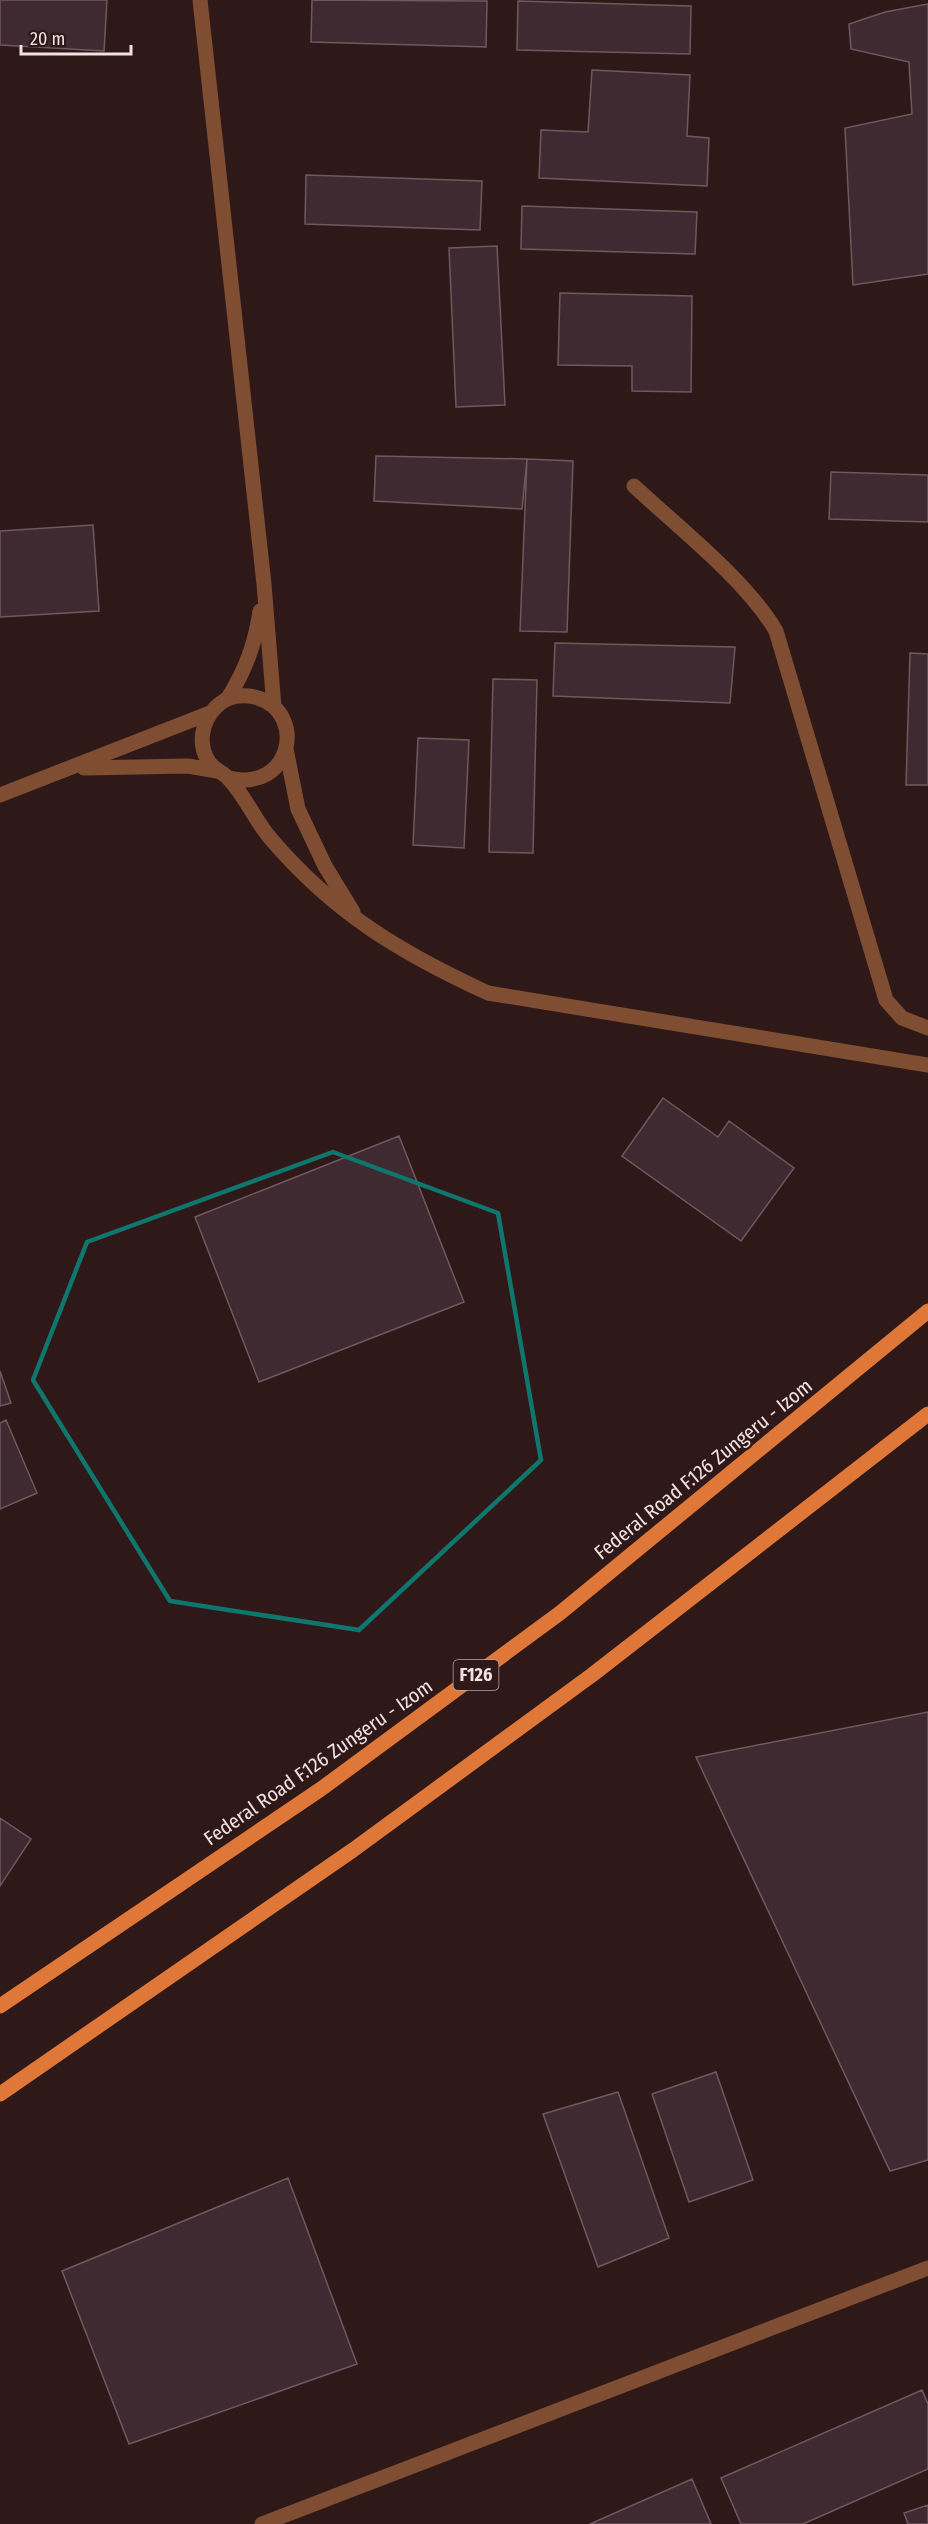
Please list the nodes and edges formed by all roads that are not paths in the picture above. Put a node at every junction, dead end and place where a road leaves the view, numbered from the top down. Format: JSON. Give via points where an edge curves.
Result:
{"nodes":[{"id":1,"x":200,"y":0,"type":"edge"},
{"id":2,"x":634,"y":486,"type":"dead end"},
{"id":3,"x":264,"y":584,"type":"junction"},
{"id":4,"x":228,"y":698,"type":"junction"},
{"id":5,"x":274,"y":707,"type":"junction"},
{"id":6,"x":210,"y":713,"type":"junction"},
{"id":7,"x":286,"y":749,"type":"junction"},
{"id":8,"x":72,"y":768,"type":"junction"},
{"id":9,"x":223,"y":774,"type":"junction"},
{"id":10,"x":0,"y":795,"type":"edge"},
{"id":11,"x":360,"y":922,"type":"junction"},
{"id":12,"x":928,"y":1028,"type":"edge"},
{"id":13,"x":928,"y":1065,"type":"edge"},
{"id":14,"x":928,"y":1311,"type":"edge"},
{"id":15,"x":928,"y":1414,"type":"edge"},
{"id":16,"x":0,"y":2006,"type":"edge"},
{"id":17,"x":0,"y":2094,"type":"edge"},
{"id":18,"x":928,"y":2268,"type":"edge"},
{"id":19,"x":262,"y":2524,"type":"edge"}],
"edges":[{"from":1,"to":3,"type":"street"},
{"from":2,"to":12,"type":"street","via":[[743,588],[776,631],[886,1000],[902,1018]]},
{"from":3,"to":4,"type":"street","via":[[256,641],[246,669]]},
{"from":3,"to":5,"type":"street"},
{"from":4,"to":5,"type":"street","via":[[260,698]]},
{"from":4,"to":6,"type":"street"},
{"from":5,"to":7,"type":"street","via":[[287,734]]},
{"from":6,"to":8,"type":"street"},
{"from":6,"to":9,"type":"street","via":[[204,725],[204,750],[209,762]]},
{"from":7,"to":9,"type":"street","via":[[282,760],[264,777],[252,781]]},
{"from":7,"to":11,"type":"street","via":[[298,809],[325,866]]},
{"from":8,"to":9,"type":"street","via":[[188,766]]},
{"from":8,"to":10,"type":"street"},
{"from":9,"to":11,"type":"street","via":[[269,838],[317,888]]},
{"from":11,"to":13,"type":"street","via":[[423,963],[488,993]]},
{"from":14,"to":16,"type":"main road","name":"Federal Road F.126 Zungeru - Izom","number":"F126","via":[[560,1614],[321,1789]]},
{"from":15,"to":17,"type":"main road","via":[[592,1675],[373,1836]]},
{"from":18,"to":19,"type":"street"}]}
